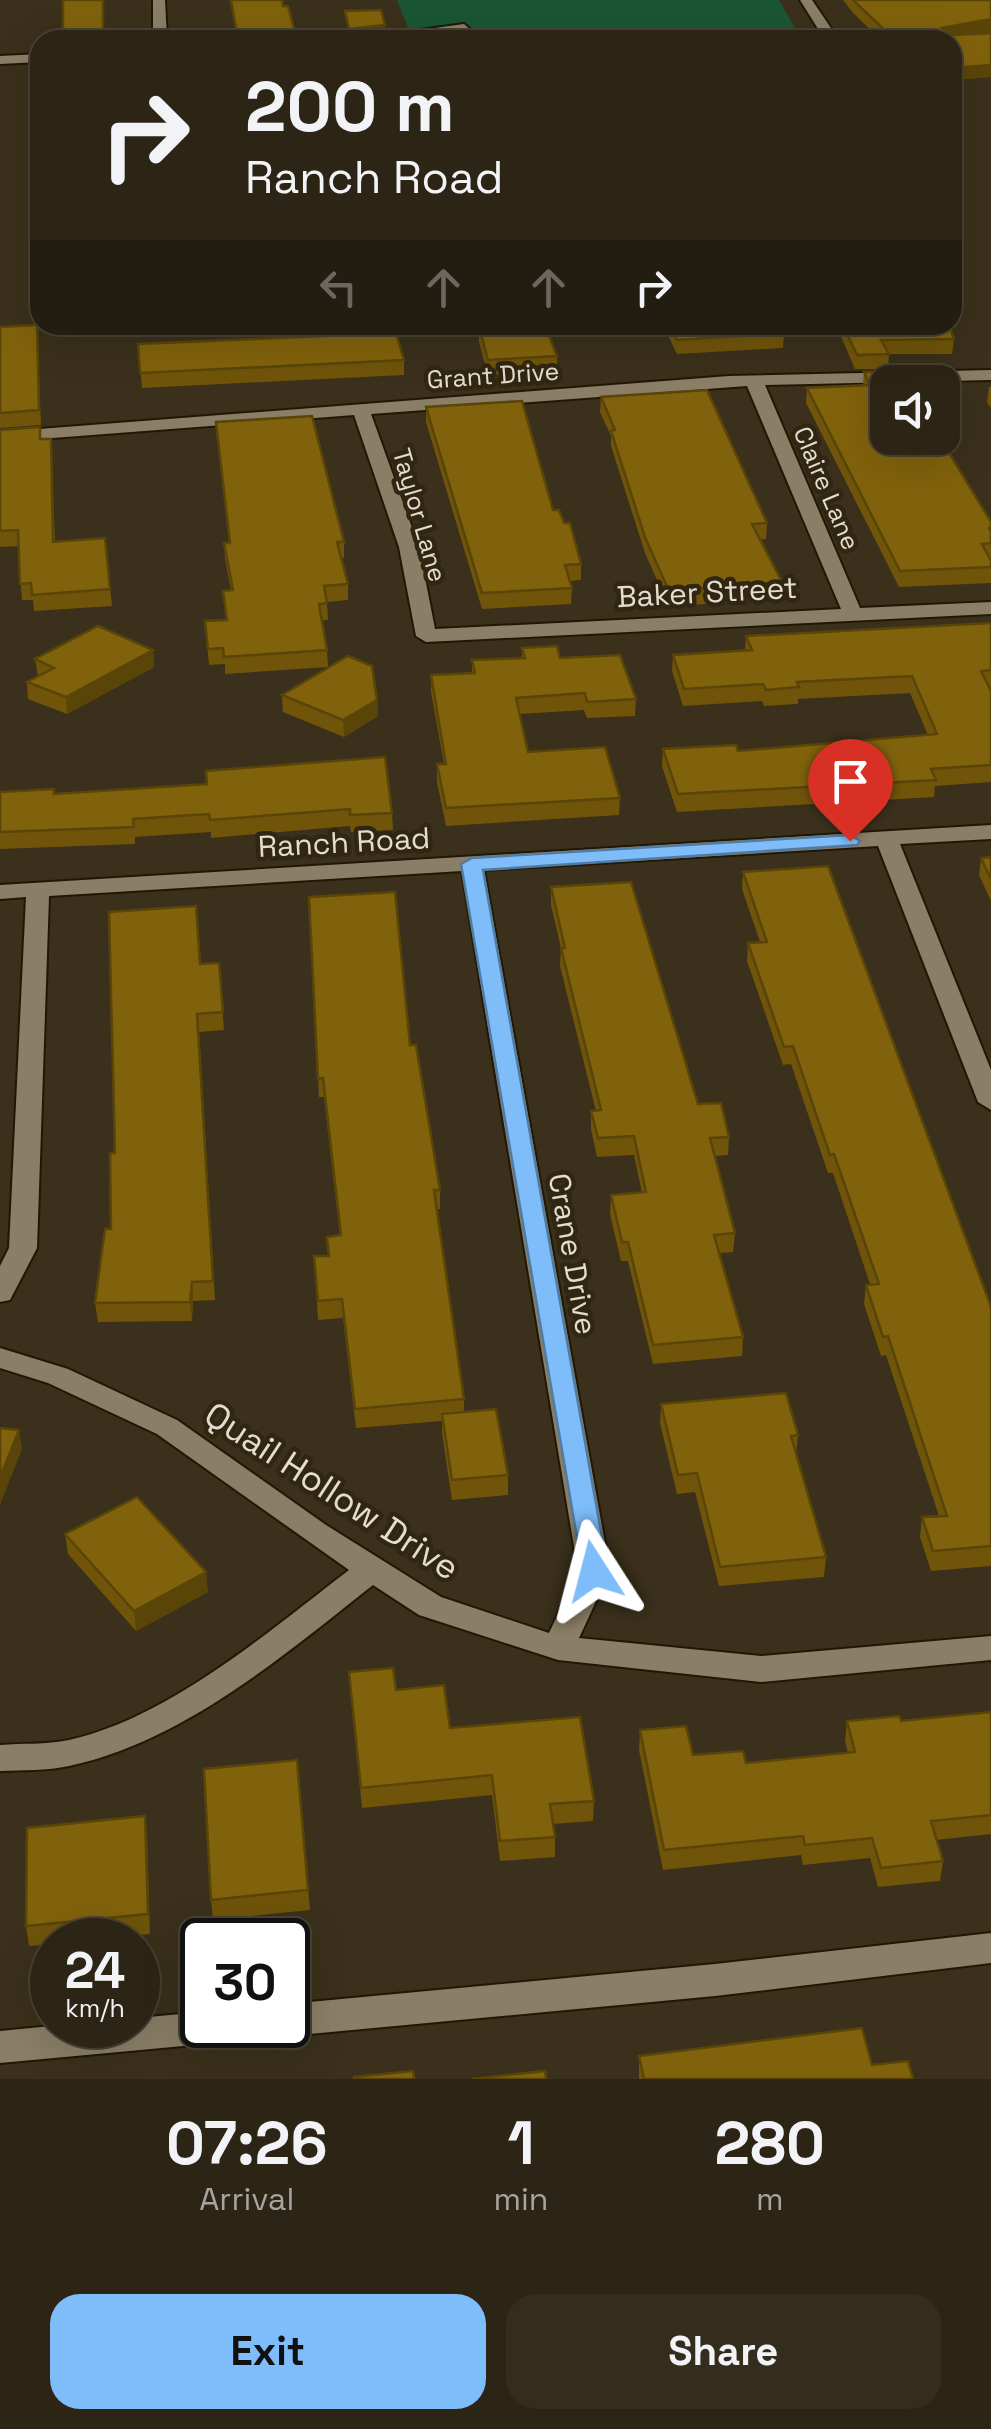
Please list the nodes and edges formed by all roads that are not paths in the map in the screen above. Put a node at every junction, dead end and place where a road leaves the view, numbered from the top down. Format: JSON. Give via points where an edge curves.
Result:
{"nodes":[{"id":1,"x":160,"y":0,"type":"edge"},
{"id":2,"x":806,"y":0,"type":"edge"},
{"id":3,"x":160,"y":30,"type":"edge"},
{"id":4,"x":826,"y":30,"type":"edge"},
{"id":5,"x":30,"y":58,"type":"edge"},
{"id":6,"x":0,"y":60,"type":"edge"},
{"id":7,"x":991,"y":375,"type":"edge"},
{"id":8,"x":754,"y":380,"type":"junction"},
{"id":9,"x":361,"y":410,"type":"junction"},
{"id":10,"x":0,"y":437,"type":"edge"},
{"id":11,"x":991,"y":608,"type":"edge"},
{"id":12,"x":854,"y":615,"type":"junction"},
{"id":13,"x":426,"y":636,"type":"joint"},
{"id":14,"x":991,"y":832,"type":"edge"},
{"id":15,"x":888,"y":839,"type":"junction"},
{"id":16,"x":472,"y":864,"type":"junction"},
{"id":17,"x":38,"y":890,"type":"junction"},
{"id":18,"x":0,"y":892,"type":"edge"},
{"id":19,"x":991,"y":1102,"type":"edge"},
{"id":20,"x":0,"y":1292,"type":"edge"},
{"id":21,"x":0,"y":1358,"type":"edge"},
{"id":22,"x":372,"y":1569,"type":"junction"},
{"id":23,"x":558,"y":1648,"type":"junction"},
{"id":24,"x":991,"y":1648,"type":"edge"},
{"id":25,"x":0,"y":1758,"type":"edge"},
{"id":26,"x":991,"y":1948,"type":"edge"},
{"id":27,"x":310,"y":2018,"type":"edge"},
{"id":28,"x":180,"y":2030,"type":"edge"},
{"id":29,"x":0,"y":2046,"type":"edge"}],
"edges":[{"from":1,"to":3,"type":"street"},
{"from":2,"to":4,"type":"street"},
{"from":5,"to":6,"type":"street"},
{"from":7,"to":8,"type":"street","name":"Grant Drive"},
{"from":8,"to":9,"type":"street","name":"Grant Drive"},
{"from":8,"to":12,"type":"street","name":"Claire Lane"},
{"from":9,"to":10,"type":"street","name":"Grant Drive"},
{"from":9,"to":13,"type":"street","name":"Taylor Lane","via":[[409,547]]},
{"from":11,"to":12,"type":"street","name":"Baker Street"},
{"from":12,"to":13,"type":"street","name":"Baker Street"},
{"from":14,"to":15,"type":"street","name":"Ranch Road"},
{"from":15,"to":16,"type":"street","name":"Ranch Road"},
{"from":15,"to":19,"type":"street"},
{"from":16,"to":17,"type":"street","name":"Ranch Road"},
{"from":16,"to":23,"type":"street","name":"Crane Drive","via":[[594,1571]]},
{"from":17,"to":18,"type":"street","name":"Ranch Road"},
{"from":17,"to":20,"type":"street","via":[[22,1248]]},
{"from":21,"to":22,"type":"street","name":"Quail Hollow Drive","via":[[58,1376],[167,1427]]},
{"from":22,"to":23,"type":"street","name":"Quail Hollow Drive","via":[[430,1606]]},
{"from":22,"to":25,"type":"street","via":[[179,1708],[75,1752]]},
{"from":23,"to":24,"type":"street","name":"Quail Hollow Drive","via":[[761,1669]]},
{"from":26,"to":27,"type":"street"},
{"from":28,"to":29,"type":"street"}]}
